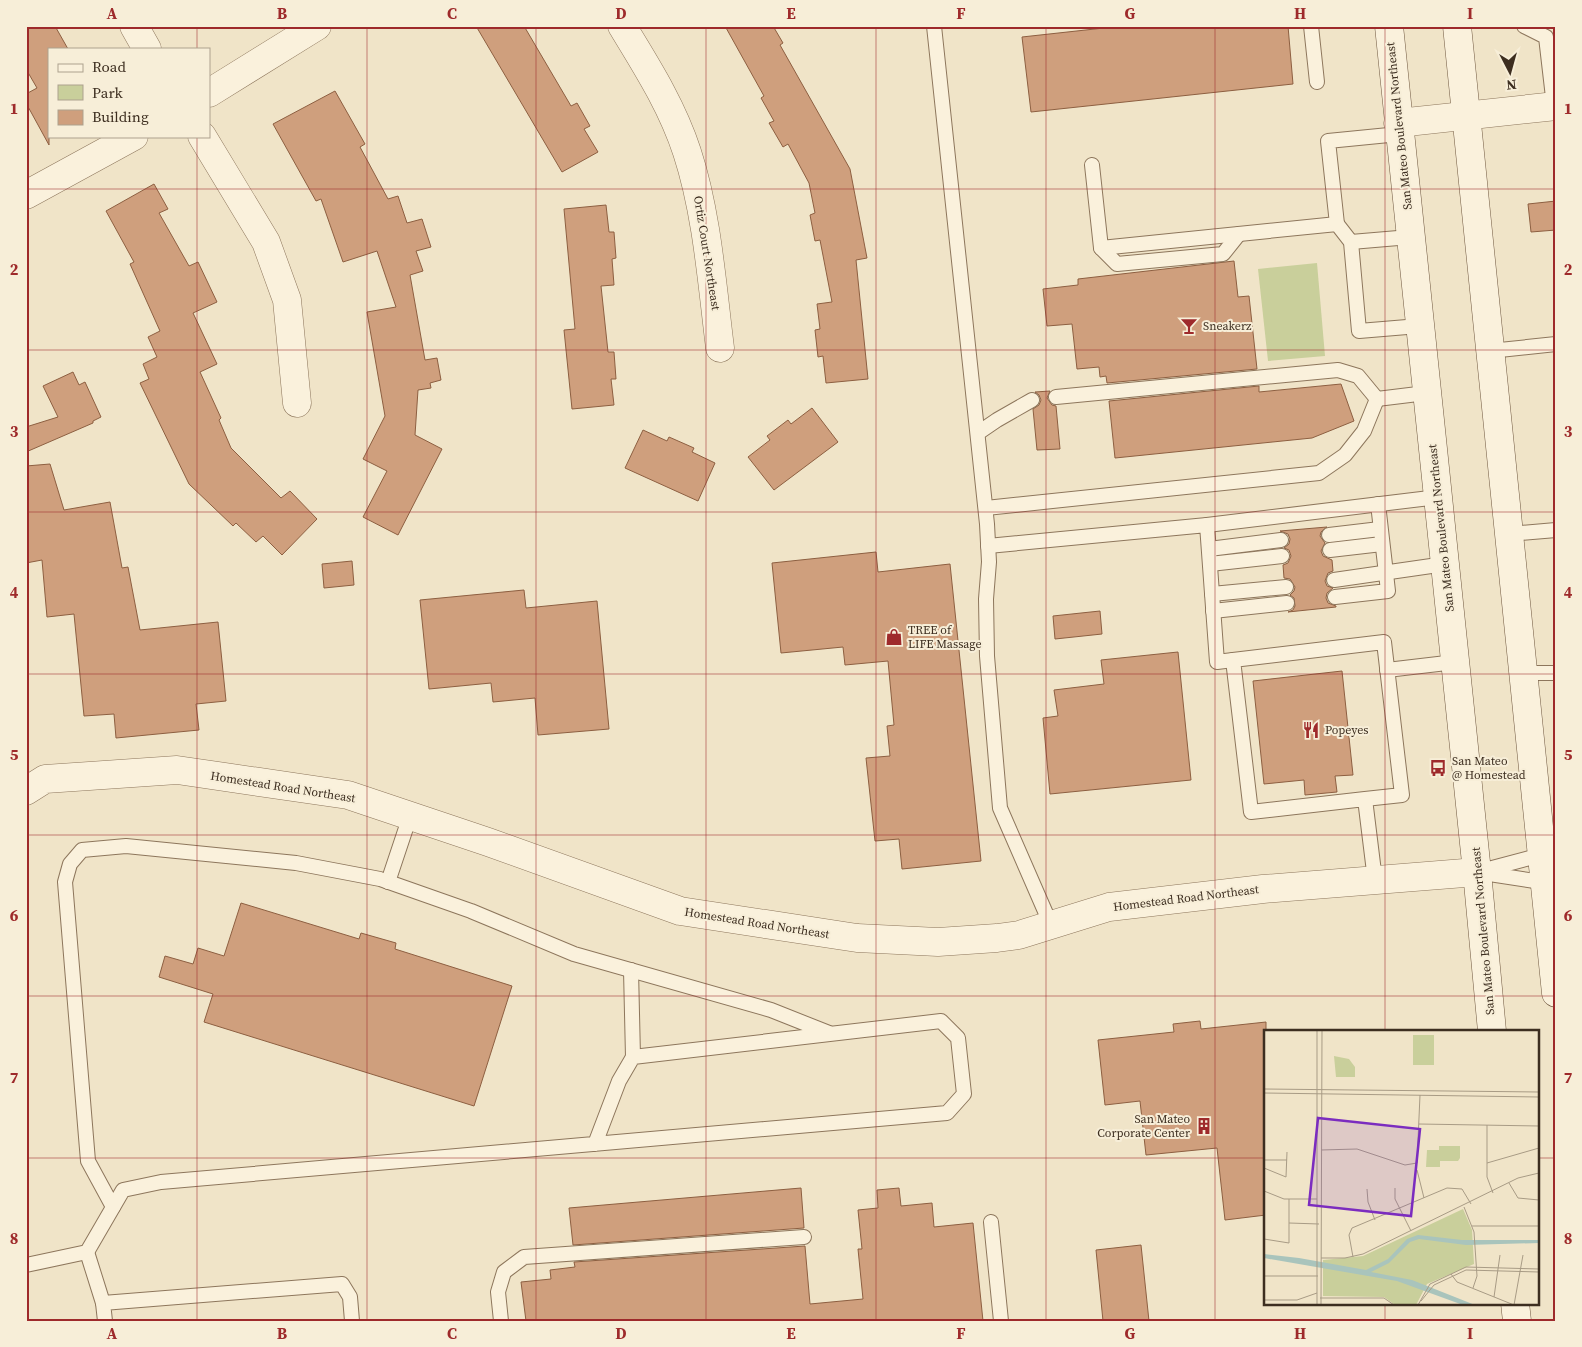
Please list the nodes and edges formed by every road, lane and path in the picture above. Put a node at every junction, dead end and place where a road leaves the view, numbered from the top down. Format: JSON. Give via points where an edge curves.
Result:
{"nodes":[{"id":1,"x":134,"y":26,"type":"edge"},
{"id":2,"x":317,"y":26,"type":"edge"},
{"id":3,"x":622,"y":26,"type":"edge"},
{"id":4,"x":934,"y":26,"type":"edge"},
{"id":5,"x":1311,"y":26,"type":"edge"},
{"id":6,"x":1389,"y":26,"type":"edge"},
{"id":7,"x":1457,"y":26,"type":"edge"},
{"id":8,"x":1524,"y":26,"type":"edge"},
{"id":9,"x":1551,"y":36,"type":"edge"},
{"id":10,"x":147,"y":48,"type":"edge"},
{"id":11,"x":1318,"y":82,"type":"dead end"},
{"id":12,"x":210,"y":92,"type":"edge"},
{"id":13,"x":1555,"y":106,"type":"edge"},
{"id":14,"x":1466,"y":116,"type":"junction"},
{"id":15,"x":1399,"y":128,"type":"junction"},
{"id":16,"x":130,"y":138,"type":"edge"},
{"id":17,"x":203,"y":138,"type":"edge"},
{"id":18,"x":1092,"y":165,"type":"dead end"},
{"id":19,"x":26,"y":195,"type":"edge"},
{"id":20,"x":1337,"y":224,"type":"junction"},
{"id":21,"x":1410,"y":237,"type":"junction"},
{"id":22,"x":1351,"y":242,"type":"junction"},
{"id":23,"x":1419,"y":326,"type":"junction"},
{"id":24,"x":1556,"y":344,"type":"edge"},
{"id":25,"x":720,"y":348,"type":"dead end"},
{"id":26,"x":1490,"y":351,"type":"junction"},
{"id":27,"x":1426,"y":393,"type":"junction"},
{"id":28,"x":1056,"y":397,"type":"dead end"},
{"id":29,"x":1377,"y":398,"type":"junction"},
{"id":30,"x":1032,"y":400,"type":"dead end"},
{"id":31,"x":297,"y":403,"type":"dead end"},
{"id":32,"x":978,"y":433,"type":"junction"},
{"id":33,"x":1438,"y":497,"type":"junction"},
{"id":34,"x":1378,"y":504,"type":"junction"},
{"id":35,"x":986,"y":508,"type":"junction"},
{"id":36,"x":1207,"y":525,"type":"junction"},
{"id":37,"x":1380,"y":529,"type":"junction"},
{"id":38,"x":1556,"y":530,"type":"edge"},
{"id":39,"x":1509,"y":534,"type":"junction"},
{"id":40,"x":1329,"y":535,"type":"dead end"},
{"id":41,"x":1281,"y":540,"type":"dead end"},
{"id":42,"x":1382,"y":544,"type":"junction"},
{"id":43,"x":988,"y":546,"type":"junction"},
{"id":44,"x":1209,"y":549,"type":"junction"},
{"id":45,"x":1330,"y":550,"type":"dead end"},
{"id":46,"x":1282,"y":556,"type":"dead end"},
{"id":47,"x":1210,"y":564,"type":"junction"},
{"id":48,"x":1445,"y":564,"type":"junction"},
{"id":49,"x":1386,"y":572,"type":"junction"},
{"id":50,"x":1334,"y":580,"type":"dead end"},
{"id":51,"x":1286,"y":587,"type":"dead end"},
{"id":52,"x":1212,"y":594,"type":"junction"},
{"id":53,"x":1335,"y":597,"type":"dead end"},
{"id":54,"x":1287,"y":603,"type":"dead end"},
{"id":55,"x":1213,"y":611,"type":"junction"},
{"id":56,"x":1233,"y":660,"type":"junction"},
{"id":57,"x":1455,"y":662,"type":"junction"},
{"id":58,"x":1387,"y":670,"type":"junction"},
{"id":59,"x":1523,"y":673,"type":"junction"},
{"id":60,"x":1556,"y":673,"type":"edge"},
{"id":61,"x":26,"y":792,"type":"edge"},
{"id":62,"x":1365,"y":799,"type":"junction"},
{"id":63,"x":410,"y":816,"type":"junction"},
{"id":64,"x":1548,"y":854,"type":"edge"},
{"id":65,"x":1478,"y":872,"type":"junction"},
{"id":66,"x":1375,"y":880,"type":"junction"},
{"id":67,"x":388,"y":882,"type":"junction"},
{"id":68,"x":1550,"y":882,"type":"edge"},
{"id":69,"x":1051,"y":925,"type":"junction"},
{"id":70,"x":631,"y":970,"type":"junction"},
{"id":71,"x":1556,"y":993,"type":"edge"},
{"id":72,"x":1492,"y":1030,"type":"edge"},
{"id":73,"x":832,"y":1034,"type":"junction"},
{"id":74,"x":633,"y":1056,"type":"junction"},
{"id":75,"x":595,"y":1144,"type":"junction"},
{"id":76,"x":113,"y":1207,"type":"junction"},
{"id":77,"x":991,"y":1222,"type":"dead end"},
{"id":78,"x":804,"y":1237,"type":"dead end"},
{"id":79,"x":87,"y":1252,"type":"junction"},
{"id":80,"x":26,"y":1265,"type":"edge"},
{"id":81,"x":103,"y":1303,"type":"junction"},
{"id":82,"x":1516,"y":1304,"type":"edge"},
{"id":83,"x":105,"y":1321,"type":"edge"},
{"id":84,"x":352,"y":1321,"type":"edge"},
{"id":85,"x":501,"y":1321,"type":"edge"},
{"id":86,"x":1001,"y":1321,"type":"edge"},
{"id":87,"x":1517,"y":1321,"type":"edge"}],
"edges":[{"from":1,"to":10,"type":"street"},
{"from":2,"to":12,"type":"street"},
{"from":3,"to":25,"type":"street","name":"Ortiz Court Northeast","via":[[666,100],[687,152],[701,208]]},
{"from":4,"to":32,"type":"lane"},
{"from":5,"to":11,"type":"lane"},
{"from":6,"to":15,"type":"street","name":"San Mateo Boulevard Northeast"},
{"from":7,"to":14,"type":"street"},
{"from":8,"to":9,"type":"lane"},
{"from":9,"to":13,"type":"lane"},
{"from":13,"to":14,"type":"street"},
{"from":14,"to":15,"type":"street"},
{"from":14,"to":26,"type":"street"},
{"from":15,"to":20,"type":"lane","via":[[1328,141]]},
{"from":15,"to":21,"type":"street","name":"San Mateo Boulevard Northeast"},
{"from":16,"to":19,"type":"street"},
{"from":17,"to":31,"type":"street","via":[[266,242],[287,300]]},
{"from":18,"to":20,"type":"lane","via":[[1101,248]]},
{"from":20,"to":22,"type":"lane"},
{"from":21,"to":22,"type":"lane"},
{"from":21,"to":23,"type":"street","name":"San Mateo Boulevard Northeast"},
{"from":22,"to":23,"type":"lane","via":[[1360,331]]},
{"from":23,"to":27,"type":"street","name":"San Mateo Boulevard Northeast"},
{"from":24,"to":26,"type":"lane"},
{"from":26,"to":39,"type":"street"},
{"from":27,"to":29,"type":"lane"},
{"from":27,"to":33,"type":"street","name":"San Mateo Boulevard Northeast"},
{"from":28,"to":29,"type":"lane","via":[[1338,370],[1358,376]]},
{"from":29,"to":35,"type":"lane","via":[[1364,431],[1345,455],[1319,473]]},
{"from":30,"to":32,"type":"lane"},
{"from":32,"to":35,"type":"lane"},
{"from":33,"to":34,"type":"lane"},
{"from":33,"to":48,"type":"street","name":"San Mateo Boulevard Northeast"},
{"from":34,"to":36,"type":"lane"},
{"from":34,"to":37,"type":"lane"},
{"from":35,"to":43,"type":"lane"},
{"from":36,"to":43,"type":"lane"},
{"from":36,"to":44,"type":"lane"},
{"from":37,"to":40,"type":"lane"},
{"from":37,"to":42,"type":"lane"},
{"from":38,"to":39,"type":"lane"},
{"from":39,"to":59,"type":"street"},
{"from":41,"to":44,"type":"lane"},
{"from":42,"to":45,"type":"lane"},
{"from":42,"to":49,"type":"lane"},
{"from":43,"to":69,"type":"lane","via":[[987,656],[1000,808]]},
{"from":44,"to":47,"type":"lane"},
{"from":46,"to":47,"type":"lane"},
{"from":47,"to":52,"type":"lane"},
{"from":48,"to":49,"type":"lane"},
{"from":48,"to":57,"type":"street","name":"San Mateo Boulevard Northeast"},
{"from":49,"to":50,"type":"lane"},
{"from":49,"to":53,"type":"lane","via":[[1388,591]]},
{"from":51,"to":52,"type":"lane"},
{"from":52,"to":55,"type":"lane"},
{"from":54,"to":55,"type":"lane"},
{"from":55,"to":56,"type":"lane","via":[[1217,662]]},
{"from":56,"to":58,"type":"lane","via":[[1384,642]]},
{"from":56,"to":62,"type":"lane","via":[[1251,812]]},
{"from":57,"to":58,"type":"lane"},
{"from":57,"to":65,"type":"street","name":"San Mateo Boulevard Northeast"},
{"from":58,"to":62,"type":"lane","via":[[1402,795]]},
{"from":59,"to":60,"type":"lane"},
{"from":59,"to":64,"type":"street"},
{"from":61,"to":63,"type":"street","name":"Homestead Road Northeast","via":[[45,779],[177,770],[348,795]]},
{"from":62,"to":66,"type":"lane"},
{"from":63,"to":67,"type":"lane"},
{"from":63,"to":69,"type":"street","name":"Homestead Road Northeast","via":[[680,911],[857,938],[938,942],[1018,935]]},
{"from":64,"to":65,"type":"lane"},
{"from":64,"to":68,"type":"street"},
{"from":65,"to":66,"type":"street","name":"Homestead Road Northeast"},
{"from":65,"to":68,"type":"lane"},
{"from":65,"to":72,"type":"street","name":"San Mateo Boulevard Northeast"},
{"from":66,"to":69,"type":"street","name":"Homestead Road Northeast","via":[[1109,907]]},
{"from":67,"to":70,"type":"lane","via":[[471,911],[574,954]]},
{"from":67,"to":76,"type":"lane","via":[[296,863],[126,846],[82,850],[70,864],[65,882],[88,1161]]},
{"from":68,"to":71,"type":"street"},
{"from":70,"to":73,"type":"lane","via":[[771,1010]]},
{"from":70,"to":74,"type":"lane"},
{"from":73,"to":74,"type":"lane"},
{"from":73,"to":75,"type":"lane","via":[[941,1021],[958,1038],[964,1094],[947,1113]]},
{"from":74,"to":75,"type":"lane","via":[[619,1081]]},
{"from":75,"to":76,"type":"lane","via":[[160,1182],[123,1190]]},
{"from":76,"to":79,"type":"lane"},
{"from":77,"to":86,"type":"lane"},
{"from":78,"to":85,"type":"lane","via":[[524,1257],[504,1272],[498,1292]]},
{"from":79,"to":80,"type":"lane"},
{"from":79,"to":81,"type":"lane"},
{"from":81,"to":83,"type":"lane"},
{"from":81,"to":84,"type":"lane","via":[[342,1284],[350,1298]]},
{"from":82,"to":87,"type":"street"}]}
